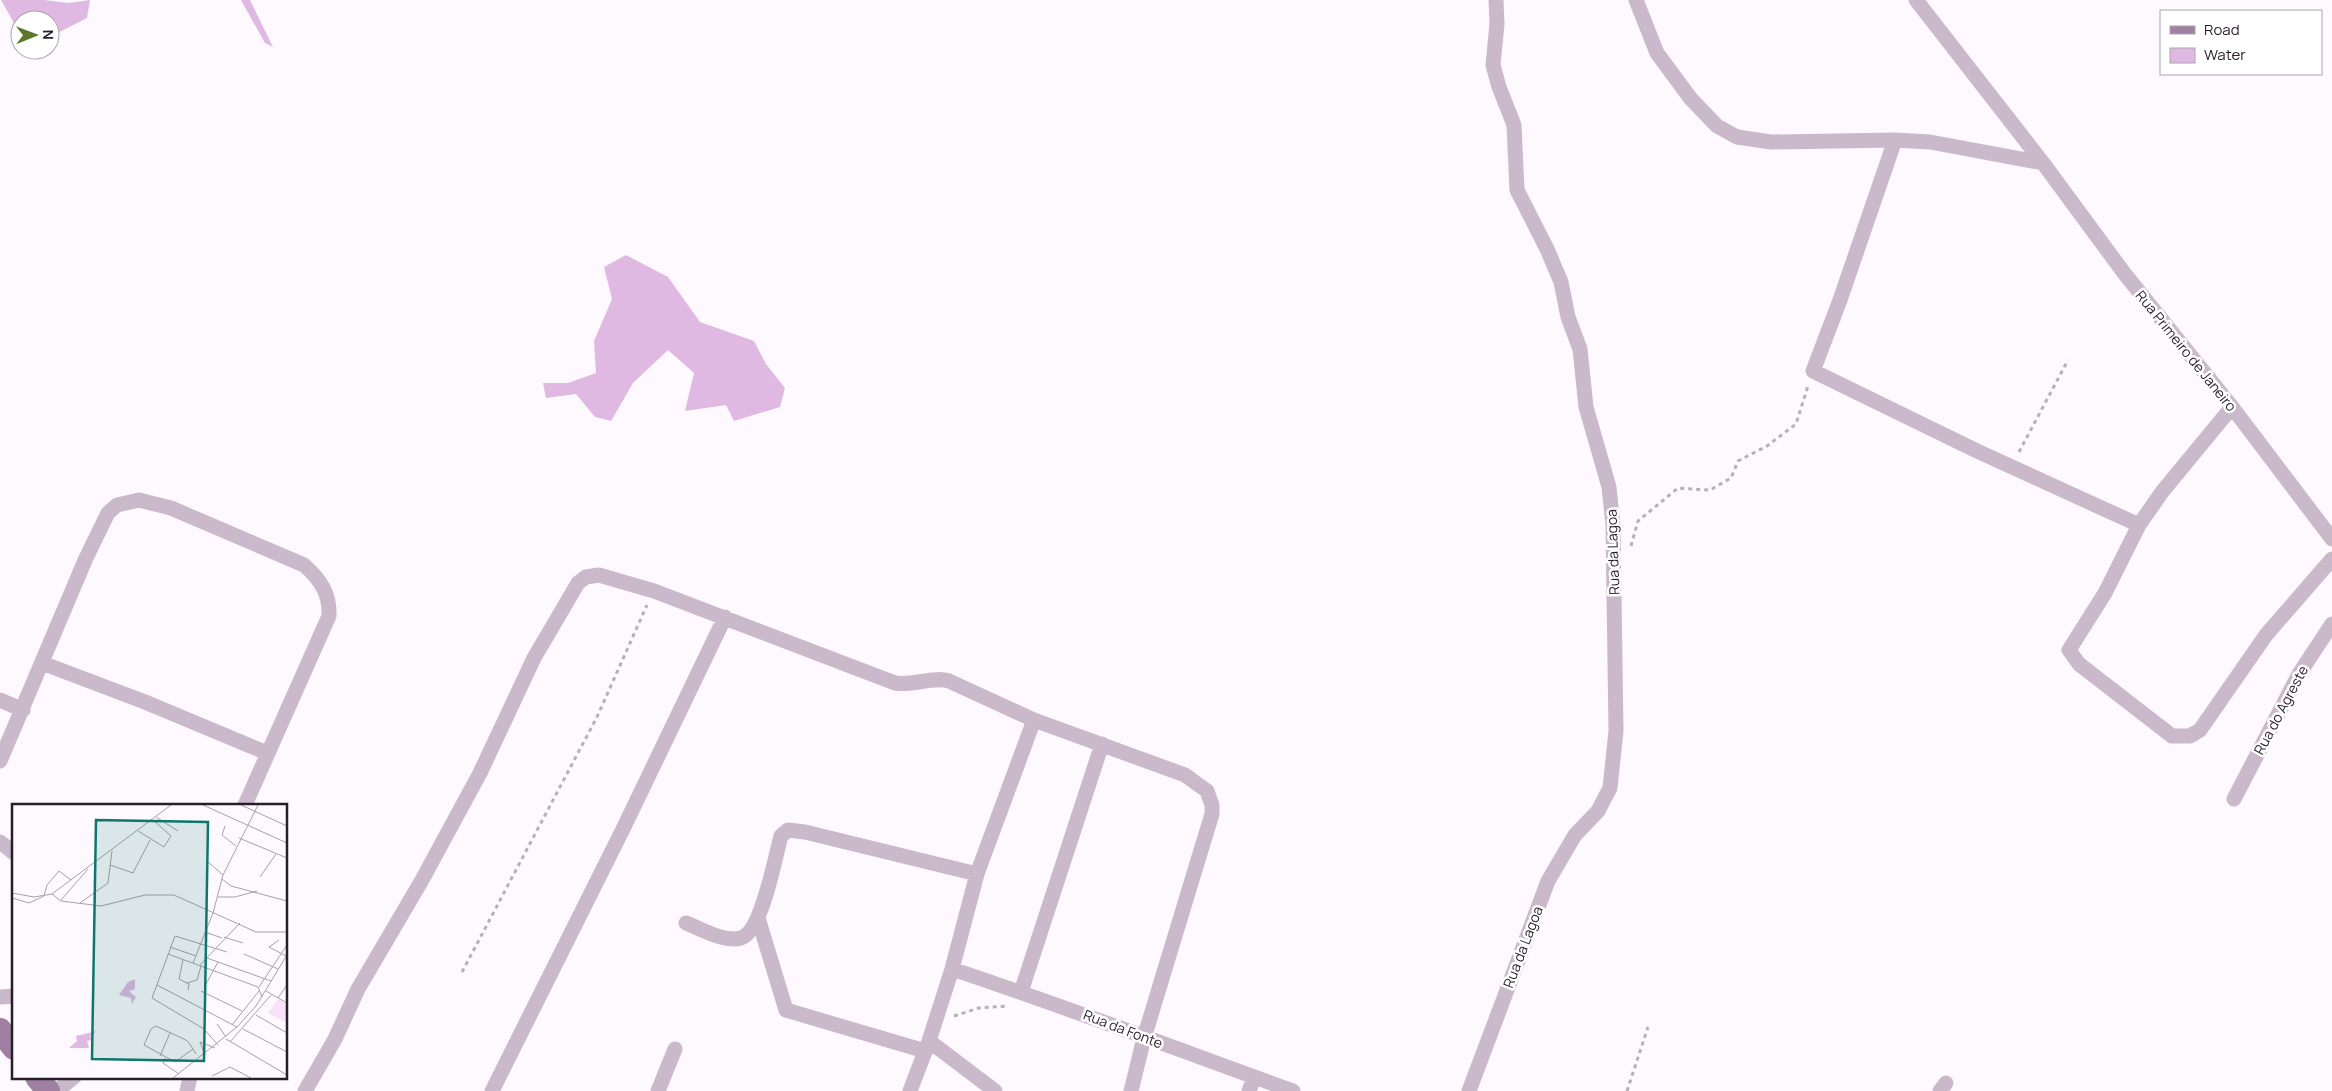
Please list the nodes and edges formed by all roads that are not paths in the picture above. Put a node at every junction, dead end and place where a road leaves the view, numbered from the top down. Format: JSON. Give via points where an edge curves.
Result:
{"nodes":[{"id":1,"x":1496,"y":0,"type":"edge"},
{"id":2,"x":1636,"y":0,"type":"edge"},
{"id":3,"x":1916,"y":0,"type":"edge"},
{"id":4,"x":1895,"y":140,"type":"junction"},
{"id":5,"x":2043,"y":163,"type":"junction"},
{"id":6,"x":2232,"y":408,"type":"junction"},
{"id":7,"x":2139,"y":525,"type":"junction"},
{"id":8,"x":2332,"y":539,"type":"edge"},
{"id":9,"x":2332,"y":559,"type":"edge"},
{"id":10,"x":725,"y":617,"type":"junction"},
{"id":11,"x":2332,"y":624,"type":"edge"},
{"id":12,"x":42,"y":663,"type":"junction"},
{"id":13,"x":0,"y":700,"type":"edge"},
{"id":14,"x":23,"y":710,"type":"junction"},
{"id":15,"x":1034,"y":720,"type":"junction"},
{"id":16,"x":1102,"y":744,"type":"junction"},
{"id":17,"x":267,"y":753,"type":"junction"},
{"id":18,"x":0,"y":761,"type":"edge"},
{"id":19,"x":2234,"y":799,"type":"dead end"},
{"id":20,"x":245,"y":804,"type":"edge"},
{"id":21,"x":0,"y":842,"type":"edge"},
{"id":22,"x":12,"y":852,"type":"edge"},
{"id":23,"x":978,"y":874,"type":"junction"},
{"id":24,"x":758,"y":918,"type":"junction"},
{"id":25,"x":686,"y":923,"type":"dead end"},
{"id":26,"x":952,"y":969,"type":"junction"},
{"id":27,"x":1021,"y":992,"type":"junction"},
{"id":28,"x":0,"y":1030,"type":"edge"},
{"id":29,"x":1144,"y":1038,"type":"junction"},
{"id":30,"x":12,"y":1045,"type":"edge"},
{"id":31,"x":927,"y":1046,"type":"junction"},
{"id":32,"x":675,"y":1049,"type":"dead end"},
{"id":33,"x":71,"y":1078,"type":"edge"},
{"id":34,"x":190,"y":1078,"type":"edge"},
{"id":35,"x":1251,"y":1084,"type":"edge"},
{"id":36,"x":45,"y":1087,"type":"edge"},
{"id":37,"x":187,"y":1091,"type":"edge"},
{"id":38,"x":305,"y":1091,"type":"edge"},
{"id":39,"x":492,"y":1091,"type":"edge"},
{"id":40,"x":658,"y":1091,"type":"edge"},
{"id":41,"x":910,"y":1091,"type":"edge"},
{"id":42,"x":995,"y":1091,"type":"edge"},
{"id":43,"x":1131,"y":1091,"type":"edge"},
{"id":44,"x":1293,"y":1091,"type":"edge"},
{"id":45,"x":1469,"y":1091,"type":"edge"}],
"edges":[{"from":1,"to":45,"type":"street","name":"Rua da Lagoa","via":[[1493,65],[1514,125],[1517,190],[1560,282],[1580,349],[1586,407],[1609,487],[1613,525],[1616,731],[1610,788],[1598,811],[1575,835],[1548,881]]},
{"from":2,"to":4,"type":"street","via":[[1657,53],[1691,99],[1717,126],[1737,137],[1772,142]]},
{"from":3,"to":5,"type":"street","name":"Rua Primeiro de Janeiro"},
{"from":4,"to":5,"type":"street","via":[[1930,142]]},
{"from":4,"to":7,"type":"street","via":[[1813,371]]},
{"from":5,"to":6,"type":"street","name":"Rua Primeiro de Janeiro","via":[[2124,273]]},
{"from":6,"to":7,"type":"street","via":[[2162,492]]},
{"from":6,"to":8,"type":"street","name":"Rua Primeiro de Janeiro"},
{"from":7,"to":9,"type":"street","via":[[2105,593],[2069,650],[2079,664],[2172,736],[2190,736],[2200,730],[2266,635]]},
{"from":10,"to":15,"type":"street","via":[[896,683],[948,681]]},
{"from":10,"to":38,"type":"street","via":[[599,575],[586,577],[578,583],[534,658],[480,773],[358,989],[335,1039]]},
{"from":10,"to":39,"type":"street"},
{"from":11,"to":19,"type":"street","name":"Rua do Agreste","via":[[2299,674]]},
{"from":12,"to":14,"type":"street"},
{"from":12,"to":17,"type":"street"},
{"from":12,"to":17,"type":"street","via":[[108,513],[117,505],[139,500],[171,508],[304,565],[315,575],[327,596],[329,616]]},
{"from":13,"to":14,"type":"street"},
{"from":14,"to":18,"type":"street"},
{"from":15,"to":16,"type":"street"},
{"from":15,"to":23,"type":"street"},
{"from":16,"to":27,"type":"street"},
{"from":16,"to":29,"type":"street","via":[[1185,775],[1207,791],[1212,805],[1212,814]]},
{"from":17,"to":20,"type":"street"},
{"from":21,"to":22,"type":"street"},
{"from":23,"to":24,"type":"street","via":[[788,830],[781,836]]},
{"from":23,"to":26,"type":"street"},
{"from":24,"to":25,"type":"street","via":[[748,934],[737,939]]},
{"from":24,"to":31,"type":"street","via":[[786,1010]]},
{"from":26,"to":27,"type":"street","name":"Rua da Fonte"},
{"from":26,"to":31,"type":"street"},
{"from":27,"to":29,"type":"street","name":"Rua da Fonte"},
{"from":28,"to":30,"type":"main road"},
{"from":29,"to":35,"type":"street","name":"Rua da Fonte"},
{"from":29,"to":43,"type":"street"},
{"from":31,"to":41,"type":"street"},
{"from":31,"to":42,"type":"street"},
{"from":32,"to":40,"type":"street"},
{"from":33,"to":36,"type":"street"},
{"from":34,"to":37,"type":"street"},
{"from":35,"to":44,"type":"street","name":"Rua da Fonte"}]}
